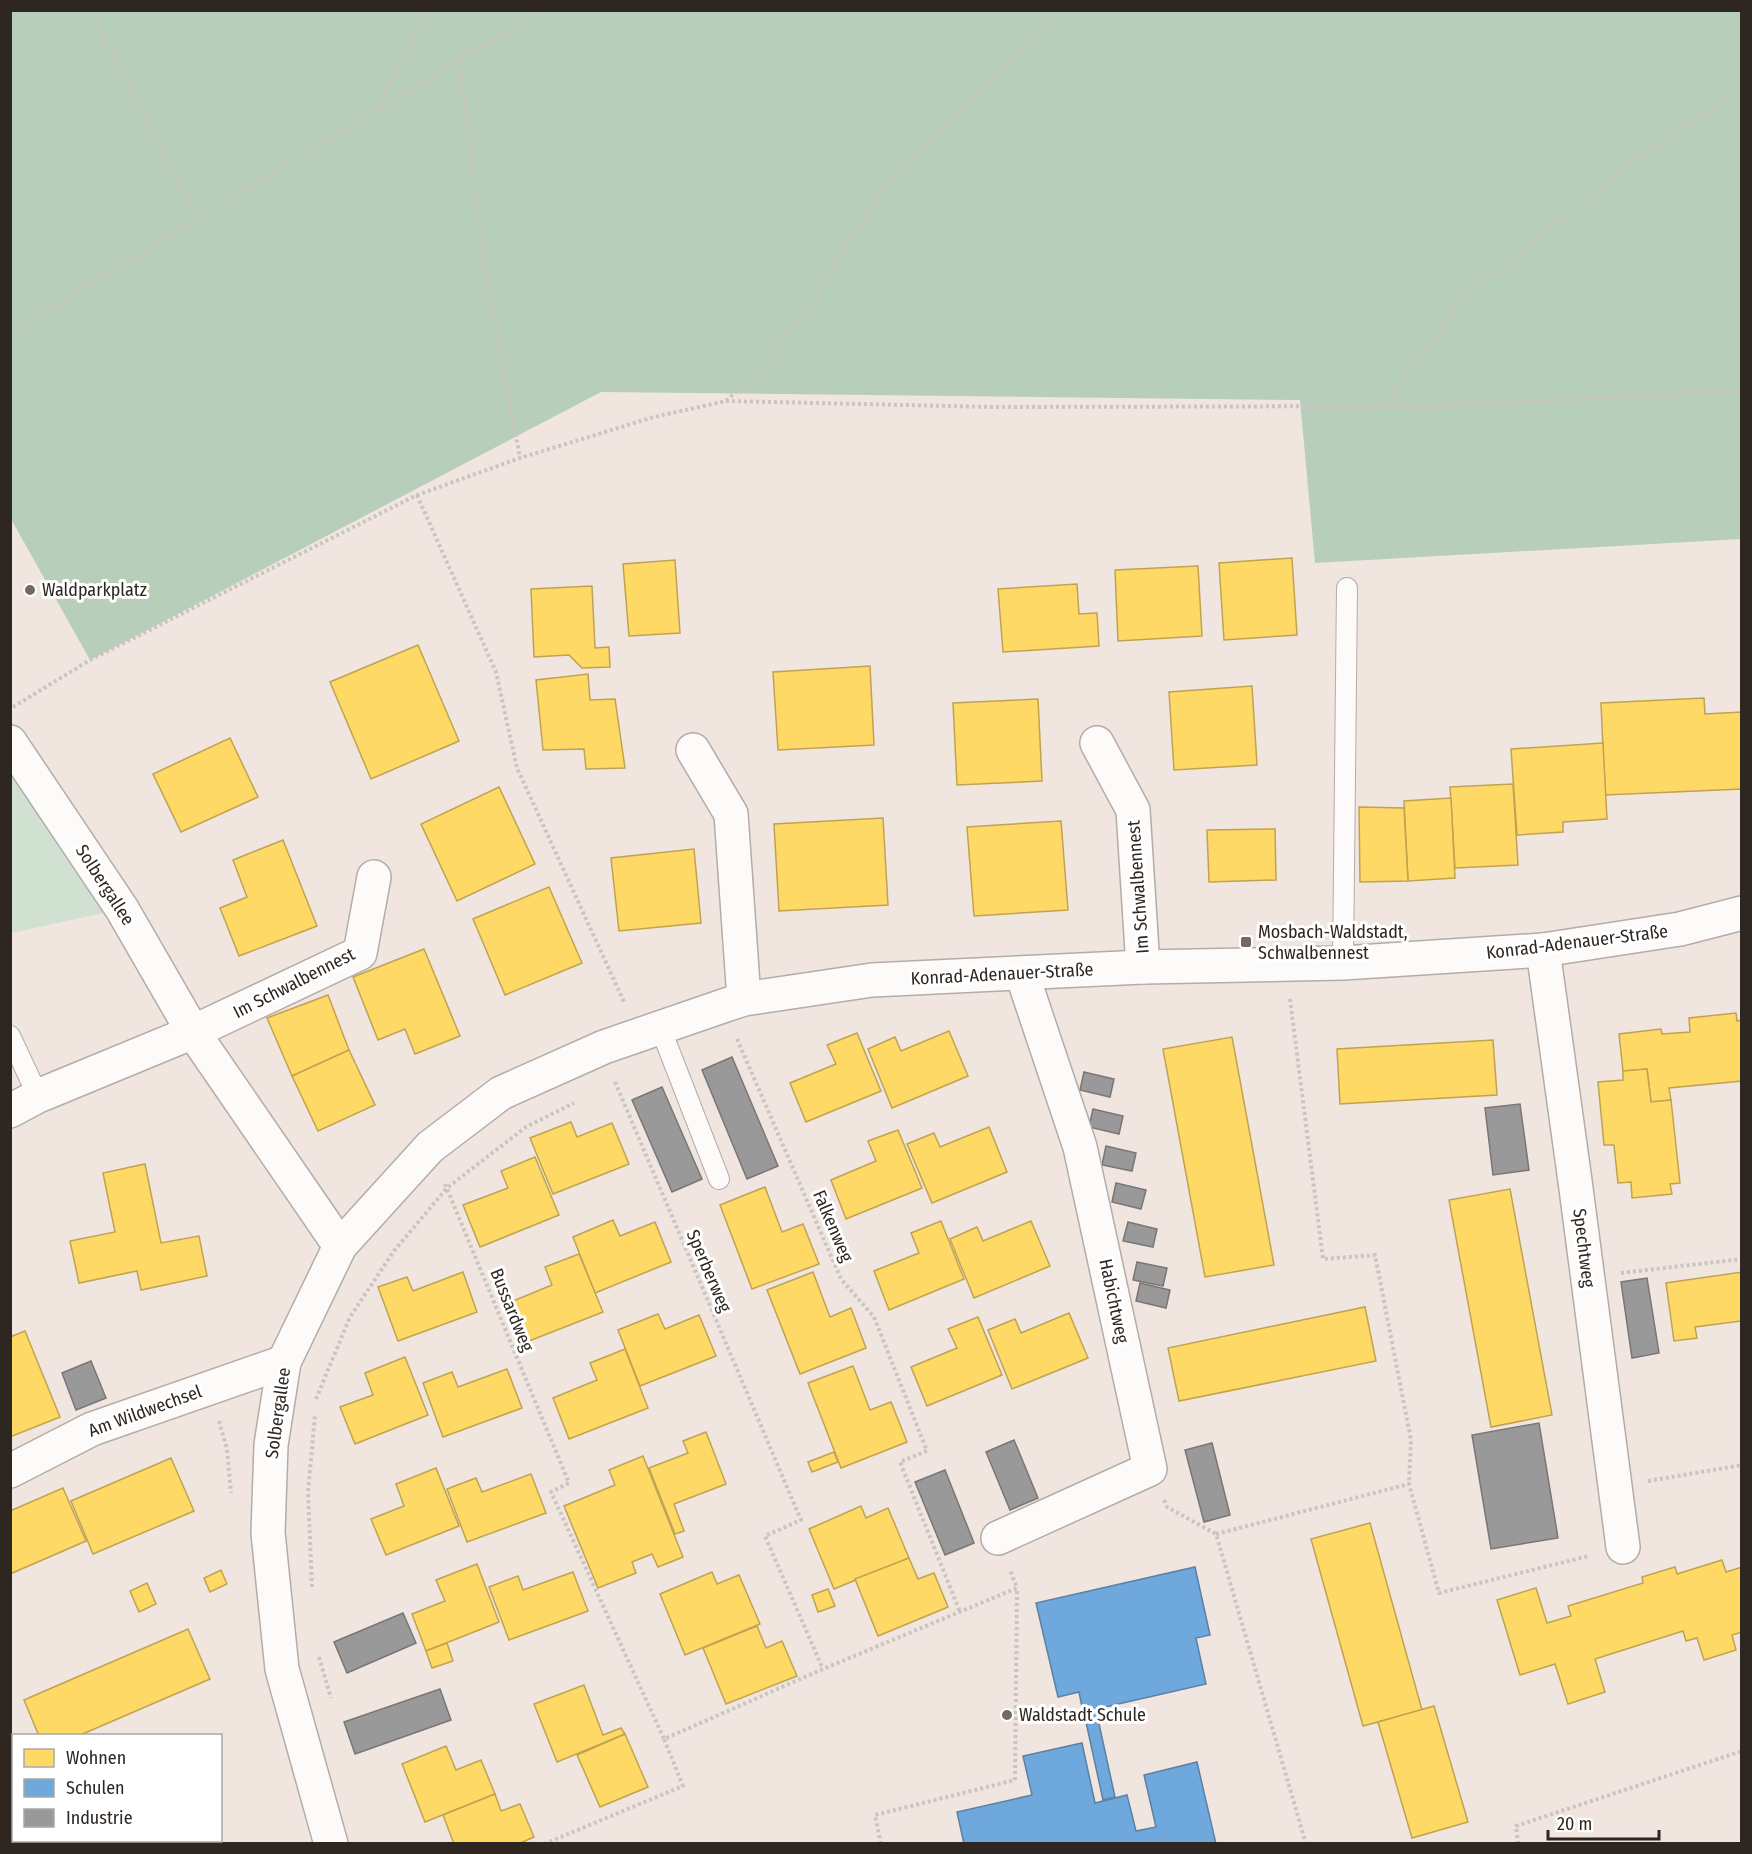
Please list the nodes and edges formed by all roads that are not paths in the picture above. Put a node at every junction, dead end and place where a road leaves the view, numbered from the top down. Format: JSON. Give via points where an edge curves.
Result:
{"nodes":[{"id":1,"x":1347,"y":588,"type":"dead end"},
{"id":2,"x":10,"y":742,"type":"edge"},
{"id":3,"x":1097,"y":743,"type":"dead end"},
{"id":4,"x":693,"y":750,"type":"dead end"},
{"id":5,"x":374,"y":877,"type":"dead end"},
{"id":6,"x":1742,"y":914,"type":"edge"},
{"id":7,"x":1543,"y":950,"type":"junction"},
{"id":8,"x":1343,"y":963,"type":"junction"},
{"id":9,"x":1143,"y":967,"type":"junction"},
{"id":10,"x":1022,"y":974,"type":"junction"},
{"id":11,"x":734,"y":1003,"type":"junction"},
{"id":12,"x":650,"y":1031,"type":"junction"},
{"id":13,"x":193,"y":1032,"type":"junction"},
{"id":14,"x":10,"y":1036,"type":"edge"},
{"id":15,"x":24,"y":1103,"type":"edge"},
{"id":16,"x":719,"y":1179,"type":"dead end"},
{"id":17,"x":340,"y":1245,"type":"junction"},
{"id":18,"x":284,"y":1362,"type":"junction"},
{"id":19,"x":10,"y":1471,"type":"edge"},
{"id":20,"x":998,"y":1538,"type":"road end"},
{"id":21,"x":1623,"y":1547,"type":"road end"},
{"id":22,"x":325,"y":1842,"type":"edge"}],
"edges":[{"from":1,"to":8,"type":"lane"},
{"from":2,"to":13,"type":"street","name":"Solbergallee","via":[[122,909]]},
{"from":3,"to":9,"type":"street","name":"Im Schwalbennest","via":[[1133,810]]},
{"from":4,"to":11,"type":"street","via":[[731,814]]},
{"from":5,"to":13,"type":"street","name":"Im Schwalbennest","via":[[360,953]]},
{"from":6,"to":7,"type":"street","name":"Konrad-Adenauer-Straße","via":[[1680,929]]},
{"from":7,"to":8,"type":"street","name":"Konrad-Adenauer-Straße"},
{"from":7,"to":21,"type":"street","name":"Spechtweg"},
{"from":8,"to":9,"type":"street","name":"Konrad-Adenauer-Straße"},
{"from":9,"to":10,"type":"street","name":"Konrad-Adenauer-Straße"},
{"from":10,"to":11,"type":"street","name":"Konrad-Adenauer-Straße","via":[[872,980]]},
{"from":10,"to":20,"type":"street","name":"Habichtweg","via":[[1080,1147],[1150,1469]]},
{"from":11,"to":12,"type":"street","name":"Konrad-Adenauer-Straße"},
{"from":12,"to":16,"type":"lane"},
{"from":12,"to":17,"type":"street","name":"Konrad-Adenauer-Straße","via":[[501,1093],[430,1148]]},
{"from":13,"to":15,"type":"street"},
{"from":13,"to":17,"type":"street","name":"Solbergallee"},
{"from":14,"to":15,"type":"lane"},
{"from":17,"to":18,"type":"street","name":"Solbergallee"},
{"from":18,"to":19,"type":"street","name":"Am Wildwechsel","via":[[92,1429]]},
{"from":18,"to":22,"type":"street","name":"Solbergallee","via":[[271,1445],[268,1533],[282,1669]]}]}
